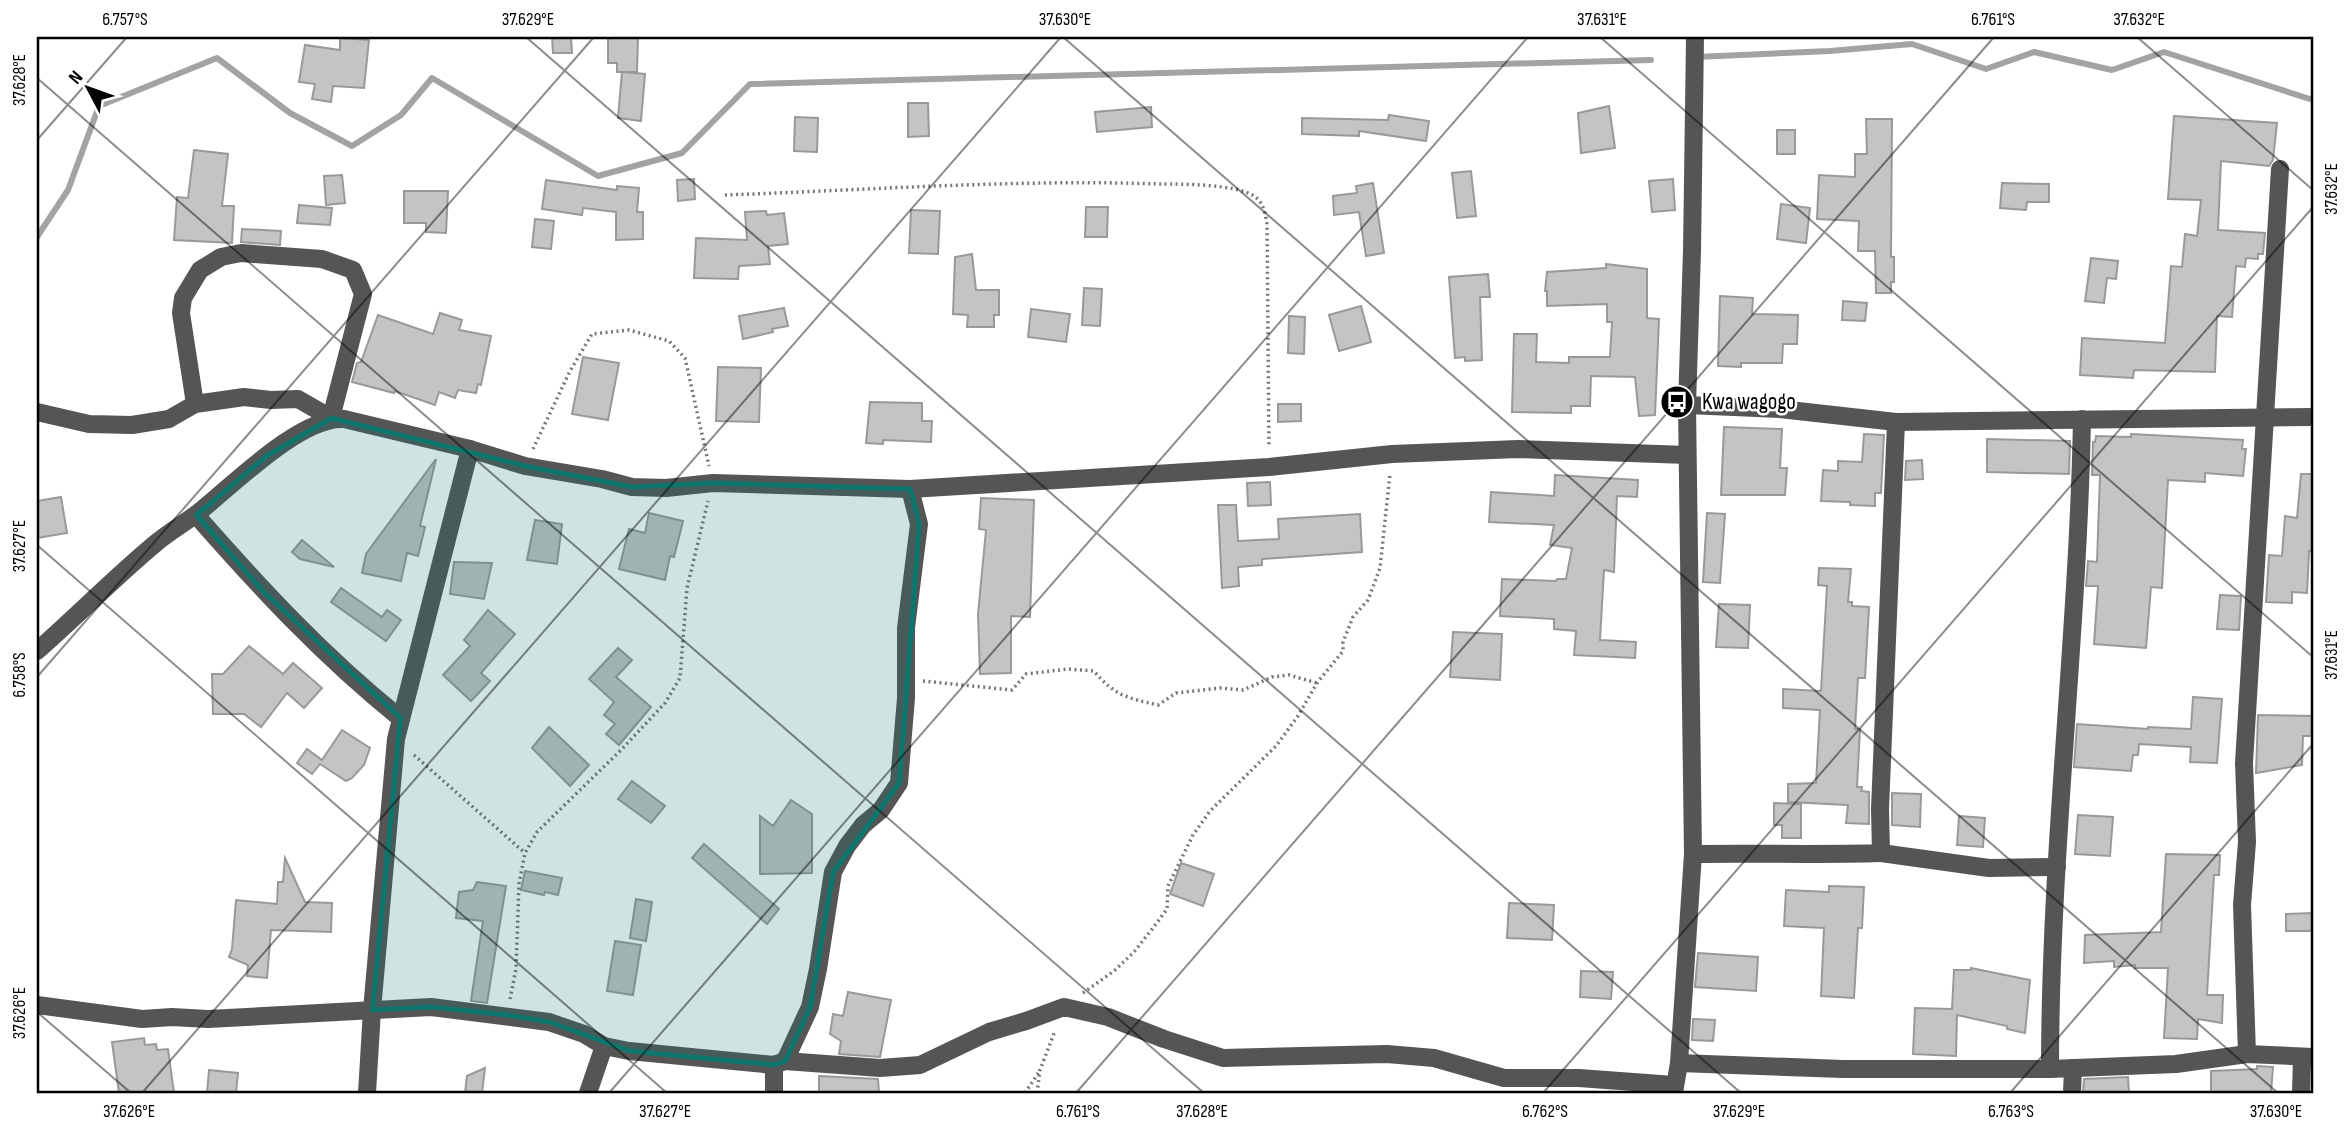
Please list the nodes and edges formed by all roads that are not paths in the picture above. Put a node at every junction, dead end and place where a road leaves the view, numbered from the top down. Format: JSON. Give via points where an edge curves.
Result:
{"nodes":[{"id":1,"x":1695,"y":37,"type":"edge"},
{"id":2,"x":2280,"y":169,"type":"dead end"},
{"id":3,"x":195,"y":404,"type":"junction"},
{"id":4,"x":1687,"y":405,"type":"junction"},
{"id":5,"x":37,"y":412,"type":"edge"},
{"id":6,"x":2264,"y":417,"type":"junction"},
{"id":7,"x":2313,"y":417,"type":"edge"},
{"id":8,"x":331,"y":418,"type":"junction"},
{"id":9,"x":2082,"y":419,"type":"junction"},
{"id":10,"x":1896,"y":422,"type":"junction"},
{"id":11,"x":471,"y":449,"type":"junction"},
{"id":12,"x":1687,"y":455,"type":"junction"},
{"id":13,"x":910,"y":489,"type":"junction"},
{"id":14,"x":196,"y":515,"type":"junction"},
{"id":15,"x":37,"y":651,"type":"edge"},
{"id":16,"x":400,"y":718,"type":"junction"},
{"id":17,"x":1881,"y":853,"type":"junction"},
{"id":18,"x":1693,"y":854,"type":"junction"},
{"id":19,"x":2057,"y":867,"type":"junction"},
{"id":20,"x":37,"y":1005,"type":"edge"},
{"id":21,"x":372,"y":1010,"type":"junction"},
{"id":22,"x":604,"y":1046,"type":"junction"},
{"id":23,"x":2247,"y":1054,"type":"junction"},
{"id":24,"x":2308,"y":1057,"type":"edge"},
{"id":25,"x":780,"y":1063,"type":"junction"},
{"id":26,"x":1679,"y":1063,"type":"junction"},
{"id":27,"x":2073,"y":1068,"type":"junction"},
{"id":28,"x":2050,"y":1069,"type":"junction"},
{"id":29,"x":1674,"y":1089,"type":"edge"},
{"id":30,"x":368,"y":1093,"type":"edge"},
{"id":31,"x":588,"y":1093,"type":"edge"},
{"id":32,"x":774,"y":1093,"type":"edge"},
{"id":33,"x":2072,"y":1093,"type":"edge"},
{"id":34,"x":2301,"y":1093,"type":"edge"}],
"edges":[{"from":1,"to":4,"type":"street"},
{"from":2,"to":6,"type":"street"},
{"from":3,"to":5,"type":"street","via":[[169,419],[132,425],[89,424]]},
{"from":3,"to":8,"type":"street","via":[[244,397],[298,399]]},
{"from":3,"to":8,"type":"street","via":[[181,313],[183,298],[200,270],[220,257],[241,253],[321,258],[353,270],[363,294]]},
{"from":4,"to":10,"type":"street","via":[[1780,409]]},
{"from":4,"to":12,"type":"street"},
{"from":6,"to":7,"type":"street"},
{"from":6,"to":9,"type":"street"},
{"from":6,"to":23,"type":"street","via":[[2244,762]]},
{"from":8,"to":11,"type":"street"},
{"from":8,"to":14,"type":"street","via":[[266,456]]},
{"from":9,"to":10,"type":"street"},
{"from":9,"to":19,"type":"street","via":[[2081,506]]},
{"from":10,"to":17,"type":"street"},
{"from":11,"to":13,"type":"street","via":[[525,466],[632,487],[713,483]]},
{"from":11,"to":16,"type":"street"},
{"from":12,"to":13,"type":"street","via":[[1518,449],[1392,454],[1269,467]]},
{"from":12,"to":18,"type":"street"},
{"from":13,"to":25,"type":"street","via":[[919,524],[906,628],[898,783],[832,872],[810,1007]]},
{"from":14,"to":15,"type":"street","via":[[156,542]]},
{"from":14,"to":16,"type":"street","via":[[263,592],[360,686]]},
{"from":16,"to":21,"type":"street"},
{"from":17,"to":18,"type":"street"},
{"from":17,"to":19,"type":"street","via":[[1989,869]]},
{"from":18,"to":26,"type":"street"},
{"from":19,"to":28,"type":"street"},
{"from":20,"to":21,"type":"street","via":[[142,1018],[208,1019]]},
{"from":21,"to":22,"type":"street","via":[[431,1007],[506,1015],[563,1026]]},
{"from":21,"to":30,"type":"street"},
{"from":22,"to":25,"type":"street","via":[[697,1059]]},
{"from":22,"to":31,"type":"street"},
{"from":23,"to":24,"type":"street"},
{"from":23,"to":27,"type":"street","via":[[2176,1064]]},
{"from":24,"to":34,"type":"street"},
{"from":25,"to":29,"type":"street","via":[[880,1069],[920,1065],[989,1032],[1064,1007],[1108,1017],[1223,1058],[1387,1054],[1434,1058],[1504,1078],[1578,1078]]},
{"from":25,"to":32,"type":"street"},
{"from":26,"to":28,"type":"street"},
{"from":26,"to":29,"type":"street"},
{"from":27,"to":28,"type":"street"},
{"from":27,"to":33,"type":"street"}]}
